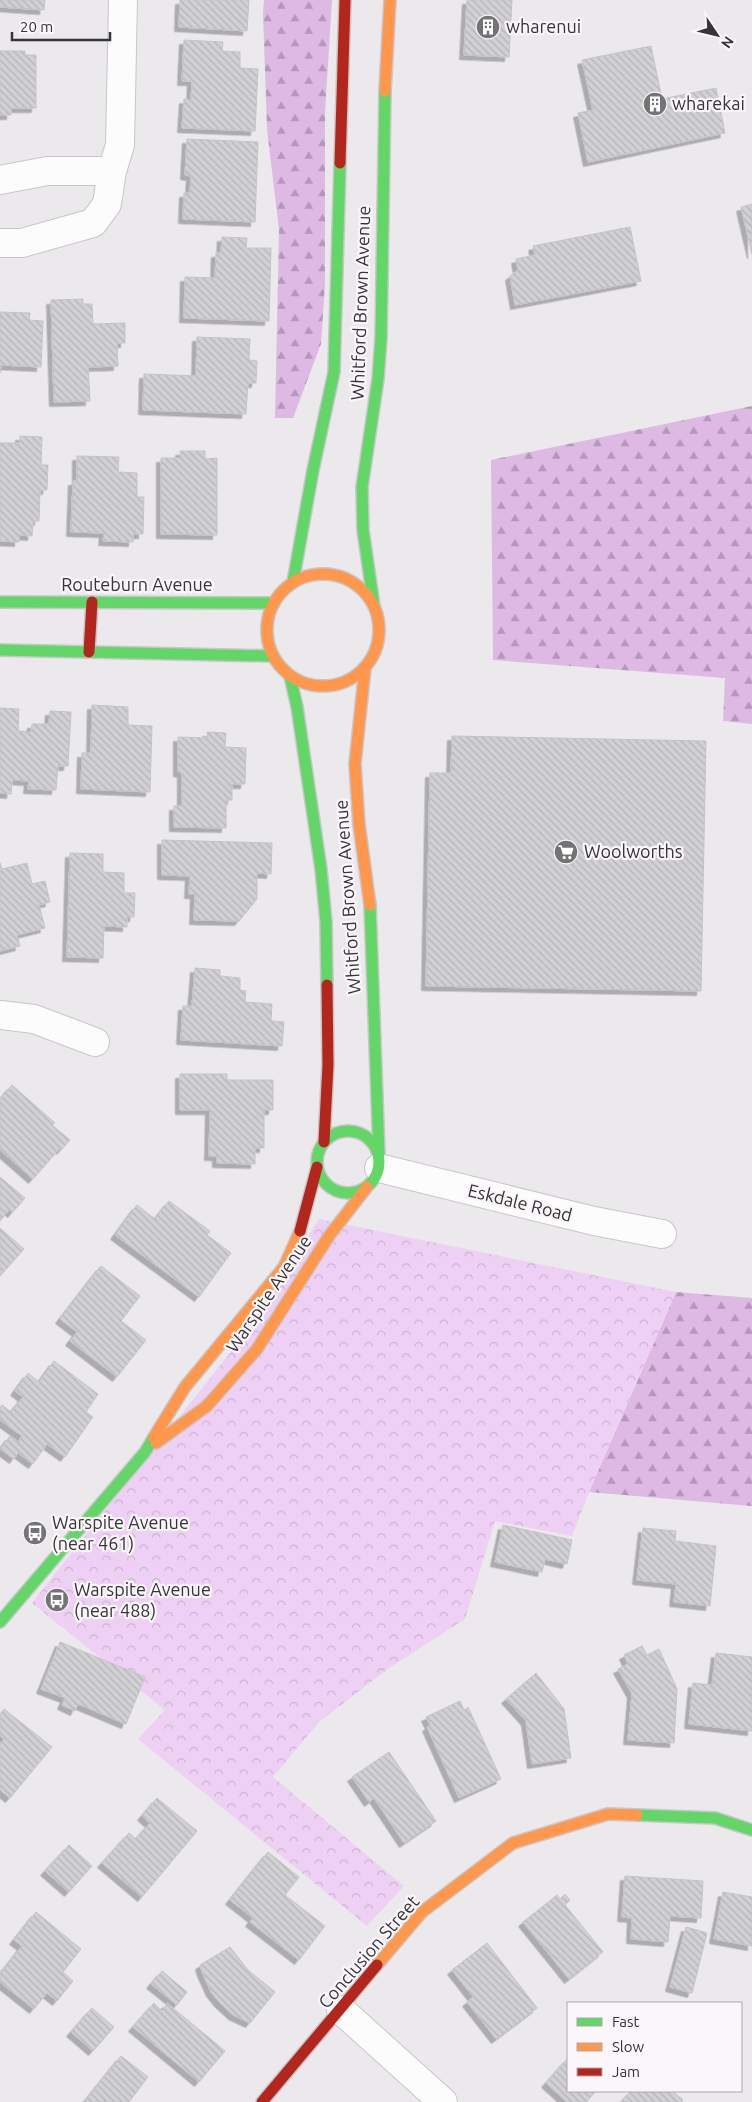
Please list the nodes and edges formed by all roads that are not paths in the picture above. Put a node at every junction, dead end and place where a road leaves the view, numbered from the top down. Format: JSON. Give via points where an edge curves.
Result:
{"nodes":[{"id":1,"x":124,"y":0,"type":"edge"},
{"id":2,"x":345,"y":0,"type":"edge"},
{"id":3,"x":390,"y":0,"type":"edge"},
{"id":4,"x":112,"y":171,"type":"junction"},
{"id":5,"x":0,"y":180,"type":"edge"},
{"id":6,"x":0,"y":243,"type":"edge"},
{"id":7,"x":293,"y":582,"type":"junction"},
{"id":8,"x":0,"y":602,"type":"edge"},
{"id":9,"x":92,"y":602,"type":"junction"},
{"id":10,"x":274,"y":603,"type":"junction"},
{"id":11,"x":374,"y":606,"type":"junction"},
{"id":12,"x":0,"y":650,"type":"edge"},
{"id":13,"x":88,"y":652,"type":"junction"},
{"id":14,"x":272,"y":656,"type":"junction"},
{"id":15,"x":364,"y":668,"type":"junction"},
{"id":16,"x":290,"y":676,"type":"junction"},
{"id":17,"x":0,"y":1015,"type":"edge"},
{"id":18,"x":95,"y":1042,"type":"dead end"},
{"id":19,"x":324,"y":1142,"type":"junction"},
{"id":20,"x":317,"y":1166,"type":"junction"},
{"id":21,"x":375,"y":1170,"type":"junction"},
{"id":22,"x":662,"y":1234,"type":"dead end"},
{"id":23,"x":145,"y":1452,"type":"junction"},
{"id":24,"x":0,"y":1622,"type":"edge"},
{"id":25,"x":752,"y":1830,"type":"edge"},
{"id":26,"x":341,"y":2010,"type":"junction"},
{"id":27,"x":262,"y":2102,"type":"edge"},
{"id":28,"x":443,"y":2102,"type":"edge"}],
"edges":[{"from":1,"to":4,"type":"street","via":[[120,144]]},
{"from":2,"to":7,"type":"main road","name":"Whitford Brown Avenue","via":[[334,372]]},
{"from":3,"to":11,"type":"main road","name":"Whitford Brown Avenue","via":[[385,77],[381,338],[362,487],[363,530]]},
{"from":4,"to":5,"type":"street","via":[[48,171]]},
{"from":4,"to":6,"type":"street","via":[[107,204],[93,223],[22,243]]},
{"from":7,"to":10,"type":"main road"},
{"from":7,"to":11,"type":"main road","via":[[320,574],[339,576],[356,584]]},
{"from":8,"to":9,"type":"main road","name":"Routeburn Avenue"},
{"from":9,"to":10,"type":"main road","name":"Routeburn Avenue"},
{"from":9,"to":13,"type":"main road"},
{"from":10,"to":14,"type":"main road","via":[[267,629]]},
{"from":11,"to":15,"type":"main road","via":[[380,624],[378,643]]},
{"from":12,"to":13,"type":"main road"},
{"from":13,"to":14,"type":"main road"},
{"from":14,"to":16,"type":"main road"},
{"from":15,"to":16,"type":"main road","via":[[350,680],[333,686],[315,686]]},
{"from":15,"to":21,"type":"main road","name":"Whitford Brown Avenue","via":[[356,764],[359,824],[370,906]]},
{"from":16,"to":19,"type":"main road","name":"Whitford Brown Avenue","via":[[321,869],[326,922],[328,1065]]},
{"from":17,"to":18,"type":"street","via":[[34,1019]]},
{"from":19,"to":20,"type":"main road"},
{"from":19,"to":21,"type":"main road","via":[[339,1132],[352,1130],[369,1138]]},
{"from":20,"to":21,"type":"main road","via":[[325,1182],[339,1192],[357,1192]]},
{"from":20,"to":23,"type":"main road","name":"Warspite Avenue","via":[[303,1224],[284,1267],[185,1387]]},
{"from":21,"to":22,"type":"street","name":"Eskdale Road"},
{"from":21,"to":23,"type":"main road","name":"Warspite Avenue","via":[[257,1349],[207,1406]]},
{"from":23,"to":24,"type":"main road","name":"Warspite Avenue"},
{"from":25,"to":26,"type":"main road","name":"Conclusion Street","via":[[715,1818],[608,1814],[513,1843],[422,1912]]},
{"from":26,"to":27,"type":"main road","name":"Conclusion Street"},
{"from":26,"to":28,"type":"street"}]}
